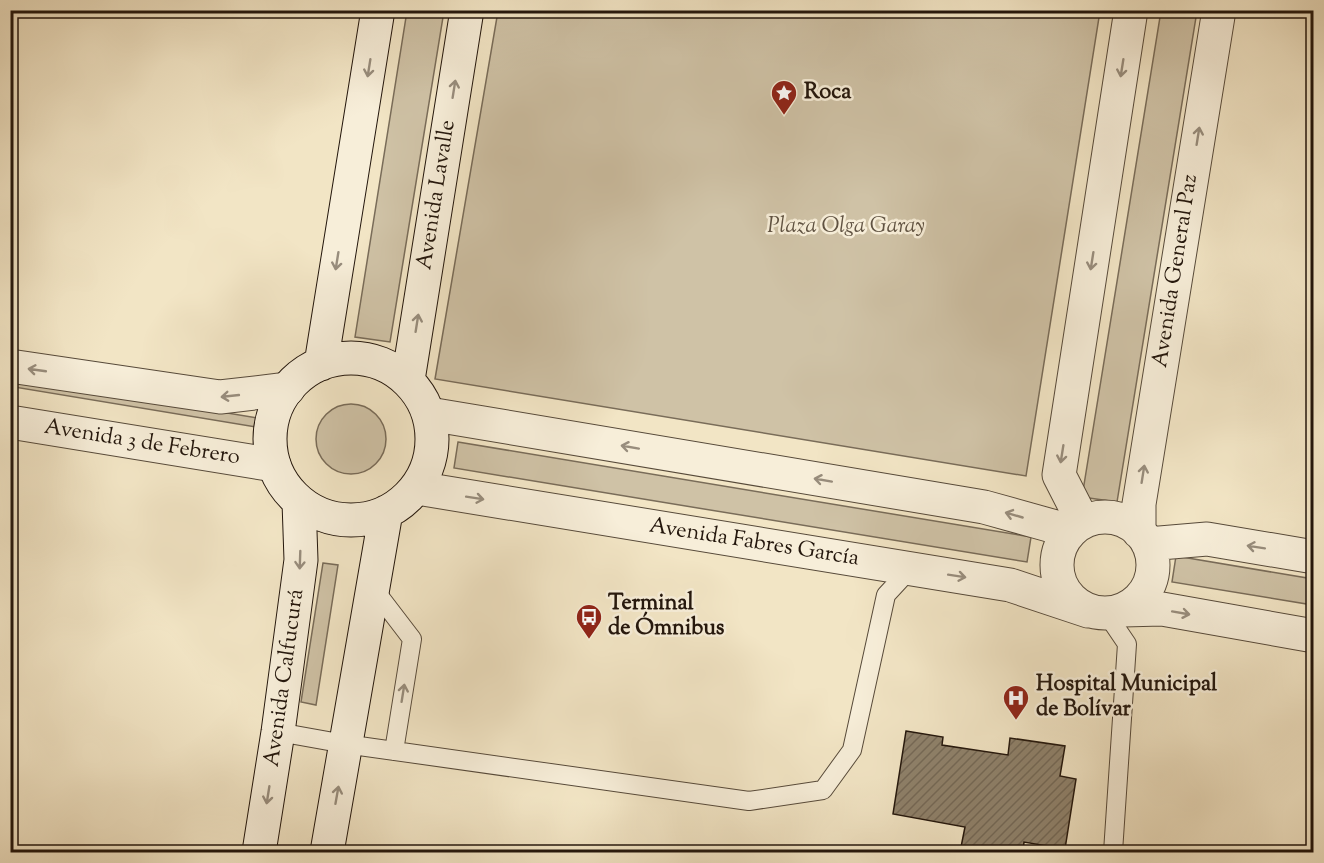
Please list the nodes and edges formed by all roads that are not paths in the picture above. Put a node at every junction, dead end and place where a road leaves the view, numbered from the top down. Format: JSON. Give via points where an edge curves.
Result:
{"nodes":[{"id":1,"x":378,"y":10,"type":"edge"},
{"id":2,"x":467,"y":10,"type":"edge"},
{"id":3,"x":1131,"y":10,"type":"edge"},
{"id":4,"x":1219,"y":10,"type":"edge"},
{"id":5,"x":321,"y":364,"type":"junction"},
{"id":6,"x":10,"y":366,"type":"edge"},
{"id":7,"x":408,"y":380,"type":"junction"},
{"id":8,"x":288,"y":389,"type":"junction"},
{"id":9,"x":429,"y":414,"type":"junction"},
{"id":10,"x":10,"y":422,"type":"edge"},
{"id":11,"x":274,"y":465,"type":"junction"},
{"id":12,"x":417,"y":488,"type":"junction"},
{"id":13,"x":298,"y":502,"type":"junction"},
{"id":14,"x":386,"y":512,"type":"junction"},
{"id":15,"x":1077,"y":527,"type":"junction"},
{"id":16,"x":1144,"y":538,"type":"junction"},
{"id":17,"x":1314,"y":557,"type":"edge"},
{"id":18,"x":911,"y":568,"type":"junction"},
{"id":19,"x":373,"y":588,"type":"junction"},
{"id":20,"x":1106,"y":611,"type":"junction"},
{"id":21,"x":1314,"y":636,"type":"edge"},
{"id":22,"x":278,"y":732,"type":"junction"},
{"id":23,"x":345,"y":744,"type":"junction"},
{"id":24,"x":394,"y":751,"type":"junction"},
{"id":25,"x":259,"y":852,"type":"edge"},
{"id":26,"x":327,"y":852,"type":"edge"},
{"id":27,"x":1113,"y":852,"type":"edge"}],
"edges":[{"from":1,"to":5,"type":"street","one_way":true},
{"from":7,"to":2,"type":"street","name":"Avenida Lavalle","one_way":true},
{"from":3,"to":15,"type":"street","one_way":true,"via":[[1059,475]]},
{"from":16,"to":4,"type":"street","name":"Avenida General Paz","one_way":true,"via":[[1139,504]]},
{"from":5,"to":7,"type":"street","via":[[337,358],[365,358],[391,367]]},
{"from":5,"to":8,"type":"street","via":[[312,367]]},
{"from":8,"to":6,"type":"street","one_way":true,"via":[[220,397]]},
{"from":7,"to":9,"type":"street"},
{"from":8,"to":11,"type":"street","via":[[277,405],[270,430]]},
{"from":9,"to":12,"type":"street","via":[[434,435],[430,462]]},
{"from":15,"to":9,"type":"street","one_way":true,"via":[[984,507]]},
{"from":10,"to":11,"type":"street","name":"Avenida 3 de Febrero"},
{"from":11,"to":13,"type":"street"},
{"from":12,"to":14,"type":"street","via":[[398,507]]},
{"from":12,"to":18,"type":"street","name":"Avenida Fabres García","one_way":true},
{"from":13,"to":14,"type":"street","via":[[320,515],[345,521]]},
{"from":13,"to":22,"type":"street","name":"Avenida Calfucurá","one_way":true,"via":[[301,560]]},
{"from":14,"to":19,"type":"street"},
{"from":15,"to":16,"type":"street","via":[[1097,518],[1113,518],[1127,522]]},
{"from":15,"to":20,"type":"street","via":[[1061,545],[1057,576],[1074,603]]},
{"from":17,"to":16,"type":"street","one_way":true,"via":[[1207,539]]},
{"from":16,"to":20,"type":"street","name":"Avenida General Paz","via":[[1152,557],[1150,582],[1134,603]]},
{"from":18,"to":20,"type":"street","name":"Avenida Fabres García","one_way":true,"via":[[1010,585]]},
{"from":18,"to":24,"type":"lane","via":[[886,595],[852,750],[823,790],[749,801]]},
{"from":19,"to":23,"type":"street"},
{"from":24,"to":19,"type":"lane","one_way":true,"via":[[412,639]]},
{"from":20,"to":21,"type":"street","name":"Avenida Fabres García","one_way":true,"via":[[1162,609]]},
{"from":20,"to":27,"type":"lane","via":[[1127,644]]},
{"from":22,"to":23,"type":"lane"},
{"from":22,"to":25,"type":"street","name":"Avenida Calfucurá","one_way":true},
{"from":23,"to":24,"type":"lane"},
{"from":26,"to":23,"type":"street","one_way":true}]}
